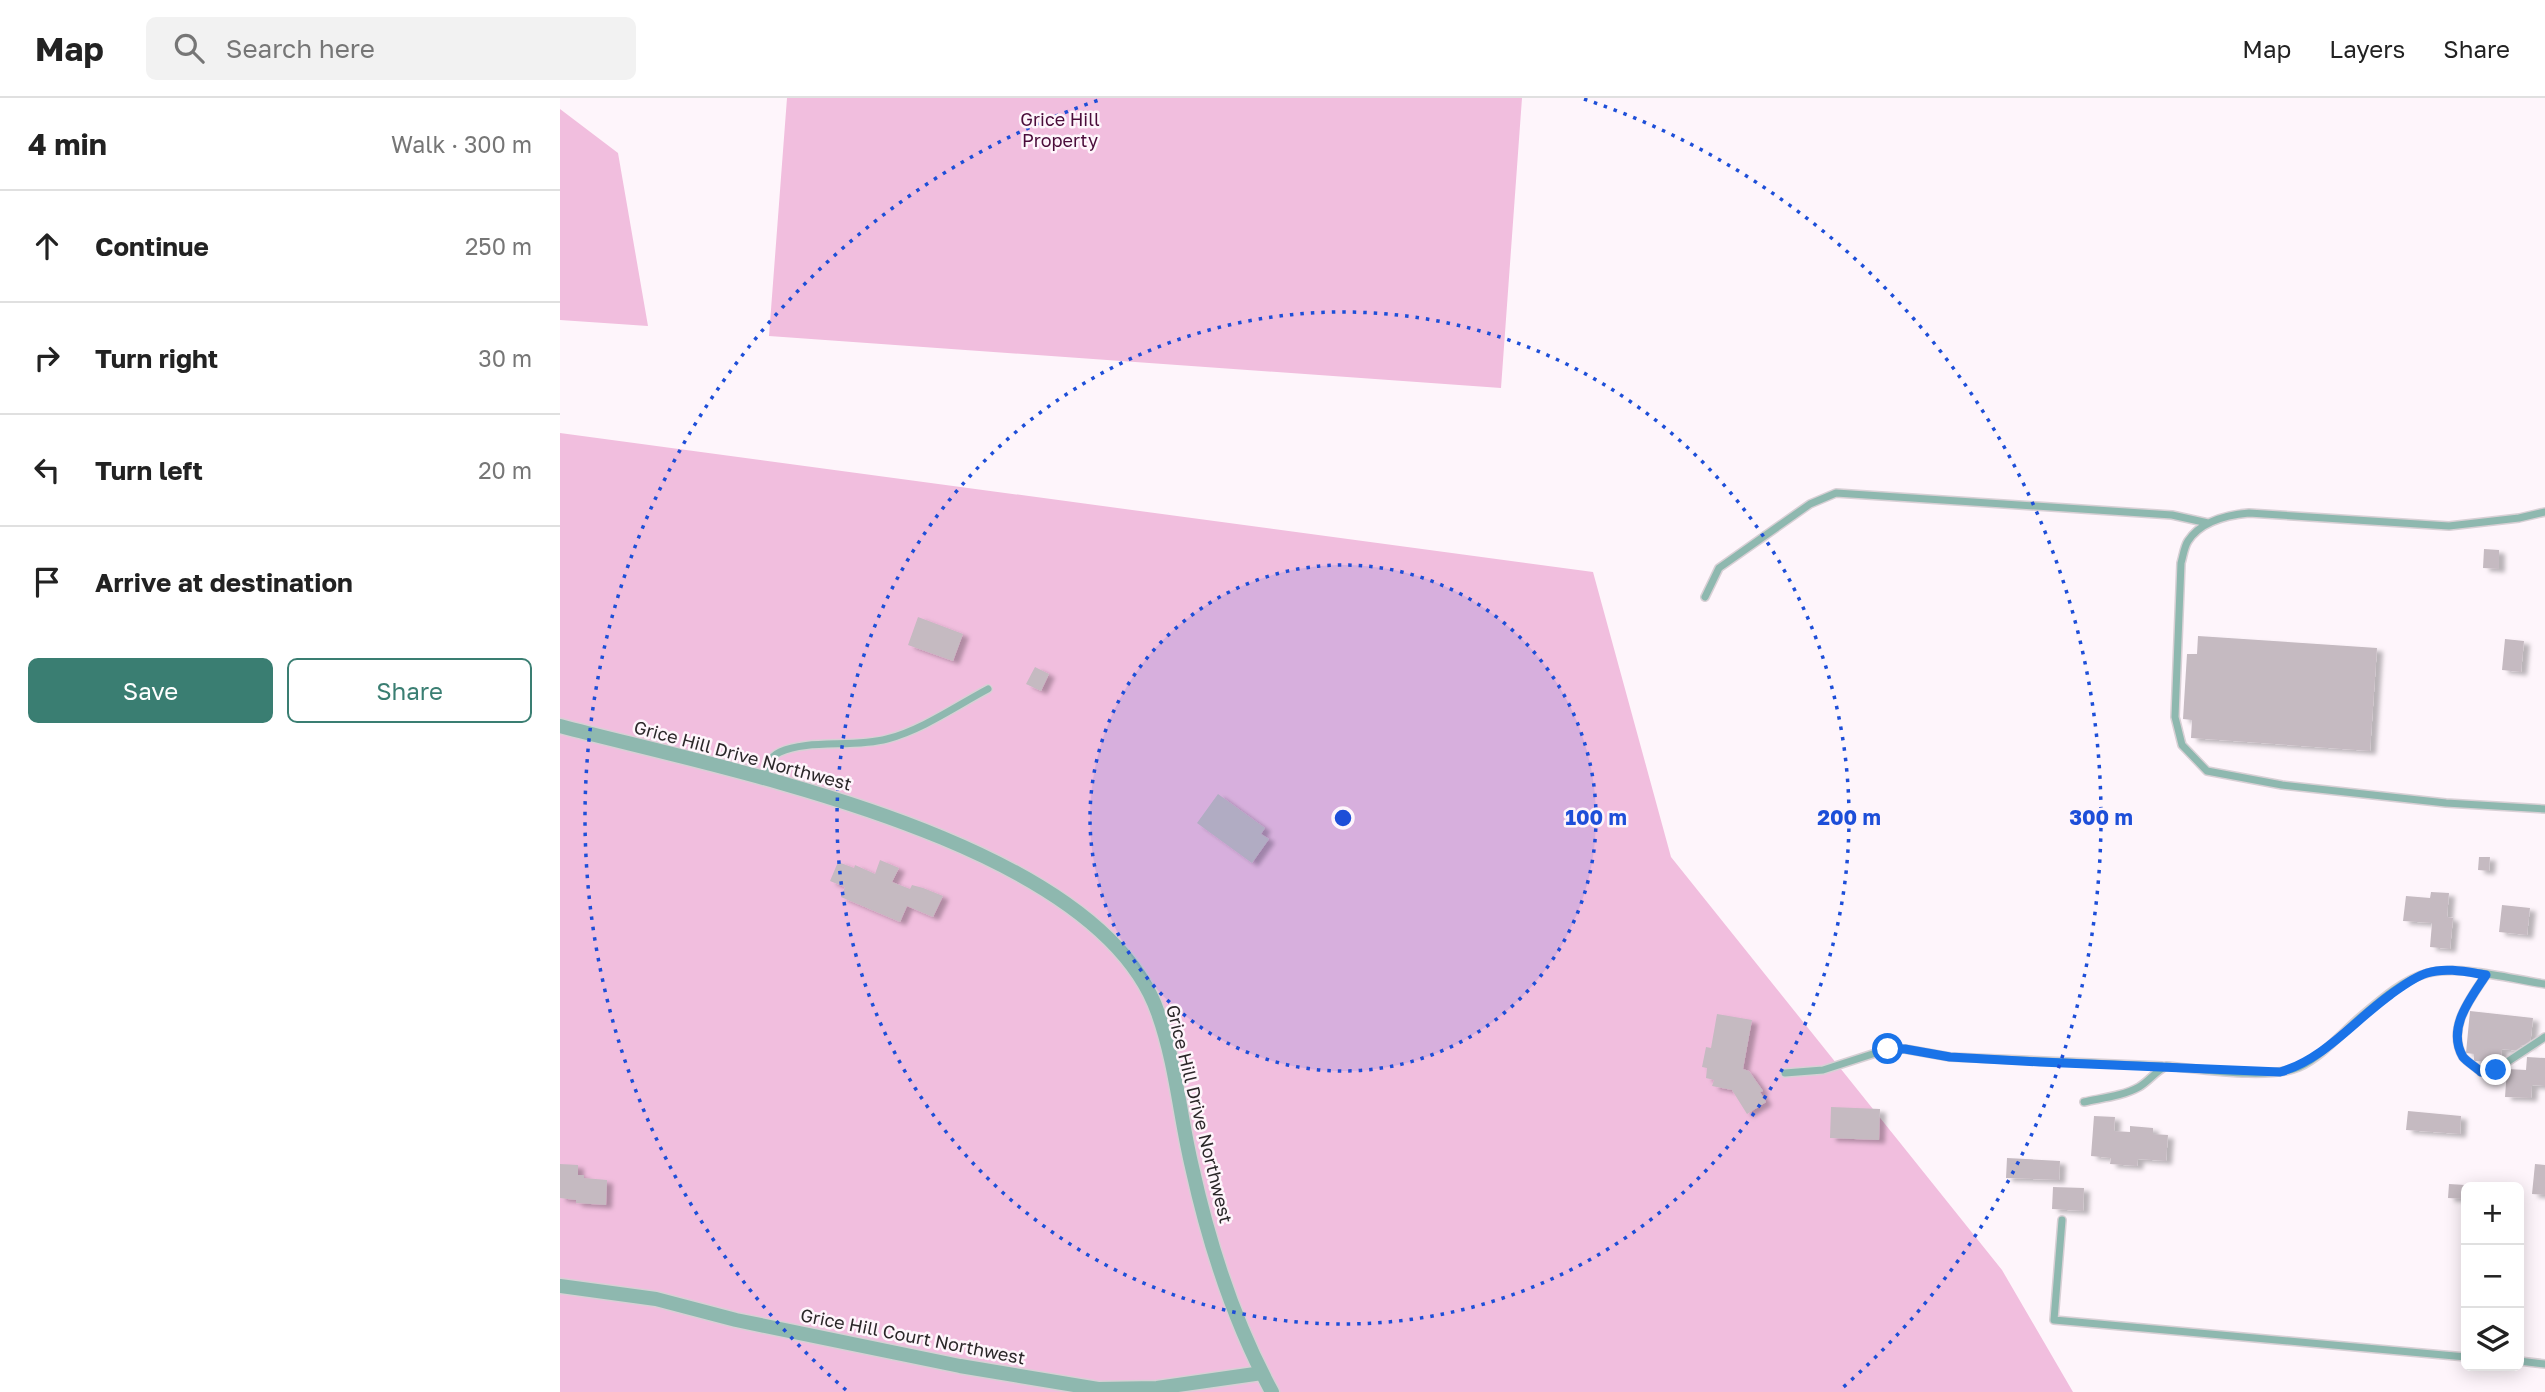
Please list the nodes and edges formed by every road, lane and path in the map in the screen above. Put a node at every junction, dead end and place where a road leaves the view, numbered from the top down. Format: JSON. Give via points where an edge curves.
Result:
{"nodes":[{"id":1,"x":2545,"y":512,"type":"edge"},
{"id":2,"x":2209,"y":523,"type":"junction"},
{"id":3,"x":1705,"y":597,"type":"dead end"},
{"id":4,"x":988,"y":689,"type":"dead end"},
{"id":5,"x":560,"y":726,"type":"edge"},
{"id":6,"x":763,"y":779,"type":"junction"},
{"id":7,"x":2545,"y":809,"type":"edge"},
{"id":8,"x":2486,"y":975,"type":"junction"},
{"id":9,"x":2545,"y":984,"type":"edge"},
{"id":10,"x":2545,"y":1037,"type":"edge"},
{"id":11,"x":2166,"y":1066,"type":"junction"},
{"id":12,"x":1785,"y":1073,"type":"dead end"},
{"id":13,"x":2084,"y":1102,"type":"dead end"},
{"id":14,"x":2062,"y":1220,"type":"dead end"},
{"id":15,"x":560,"y":1286,"type":"edge"},
{"id":16,"x":2461,"y":1357,"type":"edge"},
{"id":17,"x":2524,"y":1362,"type":"edge"},
{"id":18,"x":2545,"y":1364,"type":"edge"},
{"id":19,"x":1262,"y":1373,"type":"junction"},
{"id":20,"x":1272,"y":1392,"type":"edge"}],
"edges":[{"from":1,"to":2,"type":"lane","via":[[2449,526],[2249,513]]},
{"from":2,"to":3,"type":"lane","via":[[2172,515],[1836,493],[1810,503],[1719,568]]},
{"from":2,"to":7,"type":"lane","via":[[2188,542],[2180,563],[2175,717],[2182,745],[2207,771],[2446,803]]},
{"from":4,"to":6,"type":"lane","via":[[888,739],[859,745],[793,747],[776,753]]},
{"from":5,"to":6,"type":"street","name":"Grice Hill Drive Northwest"},
{"from":6,"to":19,"type":"street","name":"Grice Hill Drive Northwest","via":[[893,819],[995,862],[1087,919],[1121,952],[1150,992],[1158,1013],[1206,1224],[1227,1290]]},
{"from":8,"to":9,"type":"lane"},
{"from":8,"to":10,"type":"lane","via":[[2462,1011],[2458,1037],[2464,1058],[2481,1072],[2496,1070]]},
{"from":8,"to":11,"type":"lane","via":[[2425,974],[2366,1012],[2299,1067],[2262,1073]]},
{"from":11,"to":12,"type":"lane","via":[[1950,1057],[1888,1049],[1823,1069]]},
{"from":11,"to":13,"type":"lane","via":[[2140,1087]]},
{"from":14,"to":16,"type":"lane","via":[[2054,1320]]},
{"from":15,"to":19,"type":"street","name":"Grice Hill Court Northwest","via":[[656,1299],[960,1366],[1098,1389],[1157,1388]]},
{"from":17,"to":18,"type":"lane"},
{"from":19,"to":20,"type":"street","name":"Grice Hill Drive Northwest"}]}
